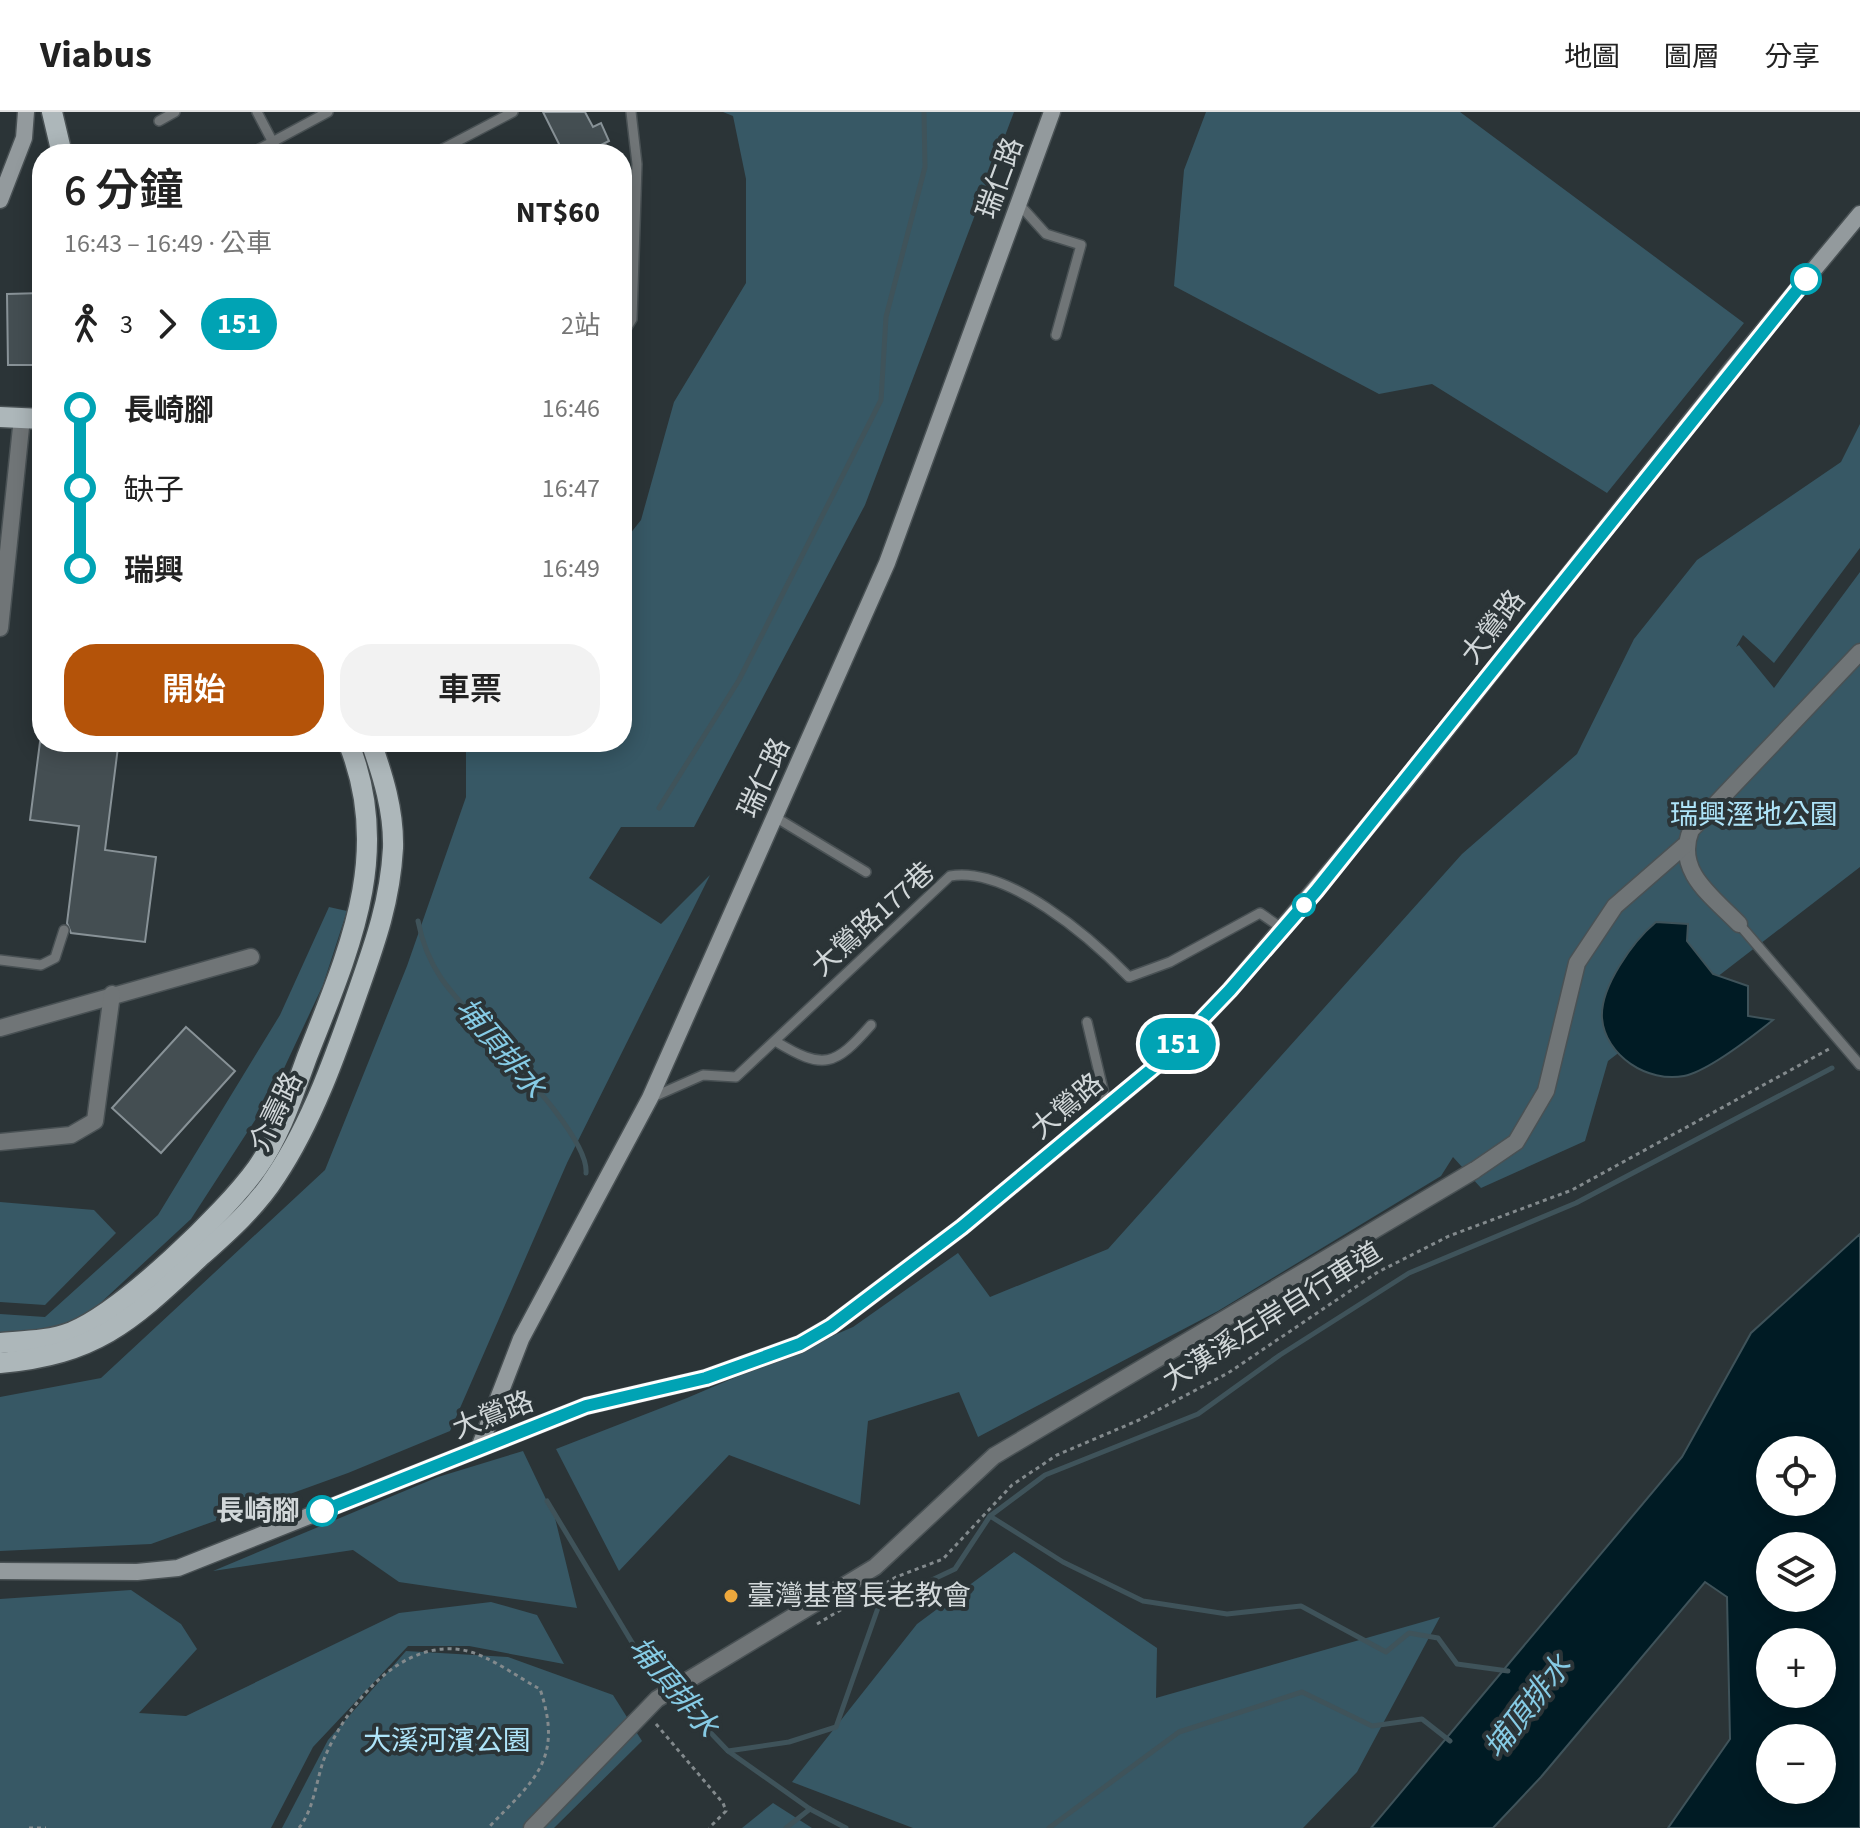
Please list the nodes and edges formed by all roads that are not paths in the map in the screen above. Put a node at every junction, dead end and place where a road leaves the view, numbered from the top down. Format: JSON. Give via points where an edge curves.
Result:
{"nodes":[{"id":1,"x":26,"y":112,"type":"edge"},
{"id":2,"x":52,"y":112,"type":"edge"},
{"id":3,"x":175,"y":112,"type":"edge"},
{"id":4,"x":257,"y":112,"type":"edge"},
{"id":5,"x":328,"y":112,"type":"edge"},
{"id":6,"x":513,"y":112,"type":"edge"},
{"id":7,"x":631,"y":112,"type":"edge"},
{"id":8,"x":1052,"y":112,"type":"edge"},
{"id":9,"x":159,"y":121,"type":"dead end"},
{"id":10,"x":272,"y":142,"type":"junction"},
{"id":11,"x":60,"y":144,"type":"edge"},
{"id":12,"x":268,"y":144,"type":"edge"},
{"id":13,"x":452,"y":144,"type":"edge"},
{"id":14,"x":0,"y":200,"type":"edge"},
{"id":15,"x":1019,"y":204,"type":"junction"},
{"id":16,"x":1860,"y":214,"type":"edge"},
{"id":17,"x":632,"y":319,"type":"edge"},
{"id":18,"x":1056,"y":335,"type":"dead end"},
{"id":19,"x":0,"y":417,"type":"edge"},
{"id":20,"x":32,"y":419,"type":"edge"},
{"id":21,"x":0,"y":628,"type":"edge"},
{"id":22,"x":1860,"y":652,"type":"edge"},
{"id":23,"x":352,"y":752,"type":"edge"},
{"id":24,"x":374,"y":752,"type":"edge"},
{"id":25,"x":775,"y":817,"type":"junction"},
{"id":26,"x":1684,"y":846,"type":"junction"},
{"id":27,"x":866,"y":872,"type":"dead end"},
{"id":28,"x":1739,"y":924,"type":"joint"},
{"id":29,"x":1283,"y":929,"type":"junction"},
{"id":30,"x":64,"y":930,"type":"dead end"},
{"id":31,"x":251,"y":957,"type":"dead end"},
{"id":32,"x":0,"y":960,"type":"edge"},
{"id":33,"x":112,"y":994,"type":"junction"},
{"id":34,"x":1087,"y":1022,"type":"dead end"},
{"id":35,"x":871,"y":1025,"type":"dead end"},
{"id":36,"x":0,"y":1028,"type":"edge"},
{"id":37,"x":775,"y":1041,"type":"junction"},
{"id":38,"x":1860,"y":1065,"type":"edge"},
{"id":39,"x":650,"y":1098,"type":"junction"},
{"id":40,"x":1107,"y":1106,"type":"junction"},
{"id":41,"x":0,"y":1142,"type":"edge"},
{"id":42,"x":0,"y":1343,"type":"edge"},
{"id":43,"x":0,"y":1363,"type":"edge"},
{"id":44,"x":479,"y":1448,"type":"junction"},
{"id":45,"x":0,"y":1571,"type":"edge"},
{"id":46,"x":532,"y":1828,"type":"edge"}],
"edges":[{"from":1,"to":14,"type":"street","via":[[24,138]]},
{"from":2,"to":11,"type":"main road"},
{"from":3,"to":9,"type":"lane"},
{"from":4,"to":10,"type":"lane"},
{"from":5,"to":10,"type":"lane"},
{"from":6,"to":13,"type":"lane"},
{"from":7,"to":17,"type":"lane","via":[[637,164]]},
{"from":8,"to":15,"type":"street","name":"瑞仁路"},
{"from":10,"to":12,"type":"lane"},
{"from":15,"to":18,"type":"lane","via":[[1046,234],[1081,245]]},
{"from":15,"to":25,"type":"street","name":"瑞仁路","via":[[887,563]]},
{"from":16,"to":29,"type":"street","name":"大鶯路"},
{"from":19,"to":20,"type":"main road"},
{"from":20,"to":21,"type":"street"},
{"from":22,"to":26,"type":"street","via":[[1691,830]]},
{"from":23,"to":42,"type":"main road","name":"介壽路","via":[[369,824],[366,887],[290,1108],[259,1166],[219,1215],[127,1295],[73,1331]]},
{"from":24,"to":43,"type":"main road","name":"介壽路","via":[[386,785],[393,844],[388,905],[346,1025],[276,1177],[232,1228],[135,1317],[45,1359]]},
{"from":25,"to":27,"type":"lane"},
{"from":25,"to":39,"type":"street","name":"瑞仁路"},
{"from":26,"to":28,"type":"street","via":[[1686,864],[1695,877]]},
{"from":26,"to":46,"type":"street","via":[[1615,906],[1577,963],[1546,1091],[1516,1142],[994,1456],[875,1567],[657,1699]]},
{"from":28,"to":38,"type":"lane"},
{"from":29,"to":37,"type":"lane","name":"大鶯路177巷","via":[[1260,913],[1170,962],[1129,977],[1105,952],[1034,900],[971,872],[950,876]]},
{"from":29,"to":40,"type":"street","name":"大鶯路","via":[[1164,1059]]},
{"from":30,"to":32,"type":"lane","via":[[55,958],[41,965]]},
{"from":31,"to":33,"type":"street"},
{"from":33,"to":36,"type":"street"},
{"from":33,"to":41,"type":"street","via":[[95,1121],[71,1135]]},
{"from":34,"to":40,"type":"lane"},
{"from":35,"to":37,"type":"lane","via":[[836,1058],[799,1055]]},
{"from":37,"to":39,"type":"lane","name":"大鶯路177巷","via":[[736,1077],[703,1075]]},
{"from":39,"to":44,"type":"street","name":"瑞仁路","via":[[521,1339]]},
{"from":40,"to":44,"type":"street","name":"大鶯路","via":[[962,1227],[800,1344],[706,1378],[586,1406]]},
{"from":44,"to":45,"type":"street","name":"大鶯路","via":[[178,1568]]}]}
